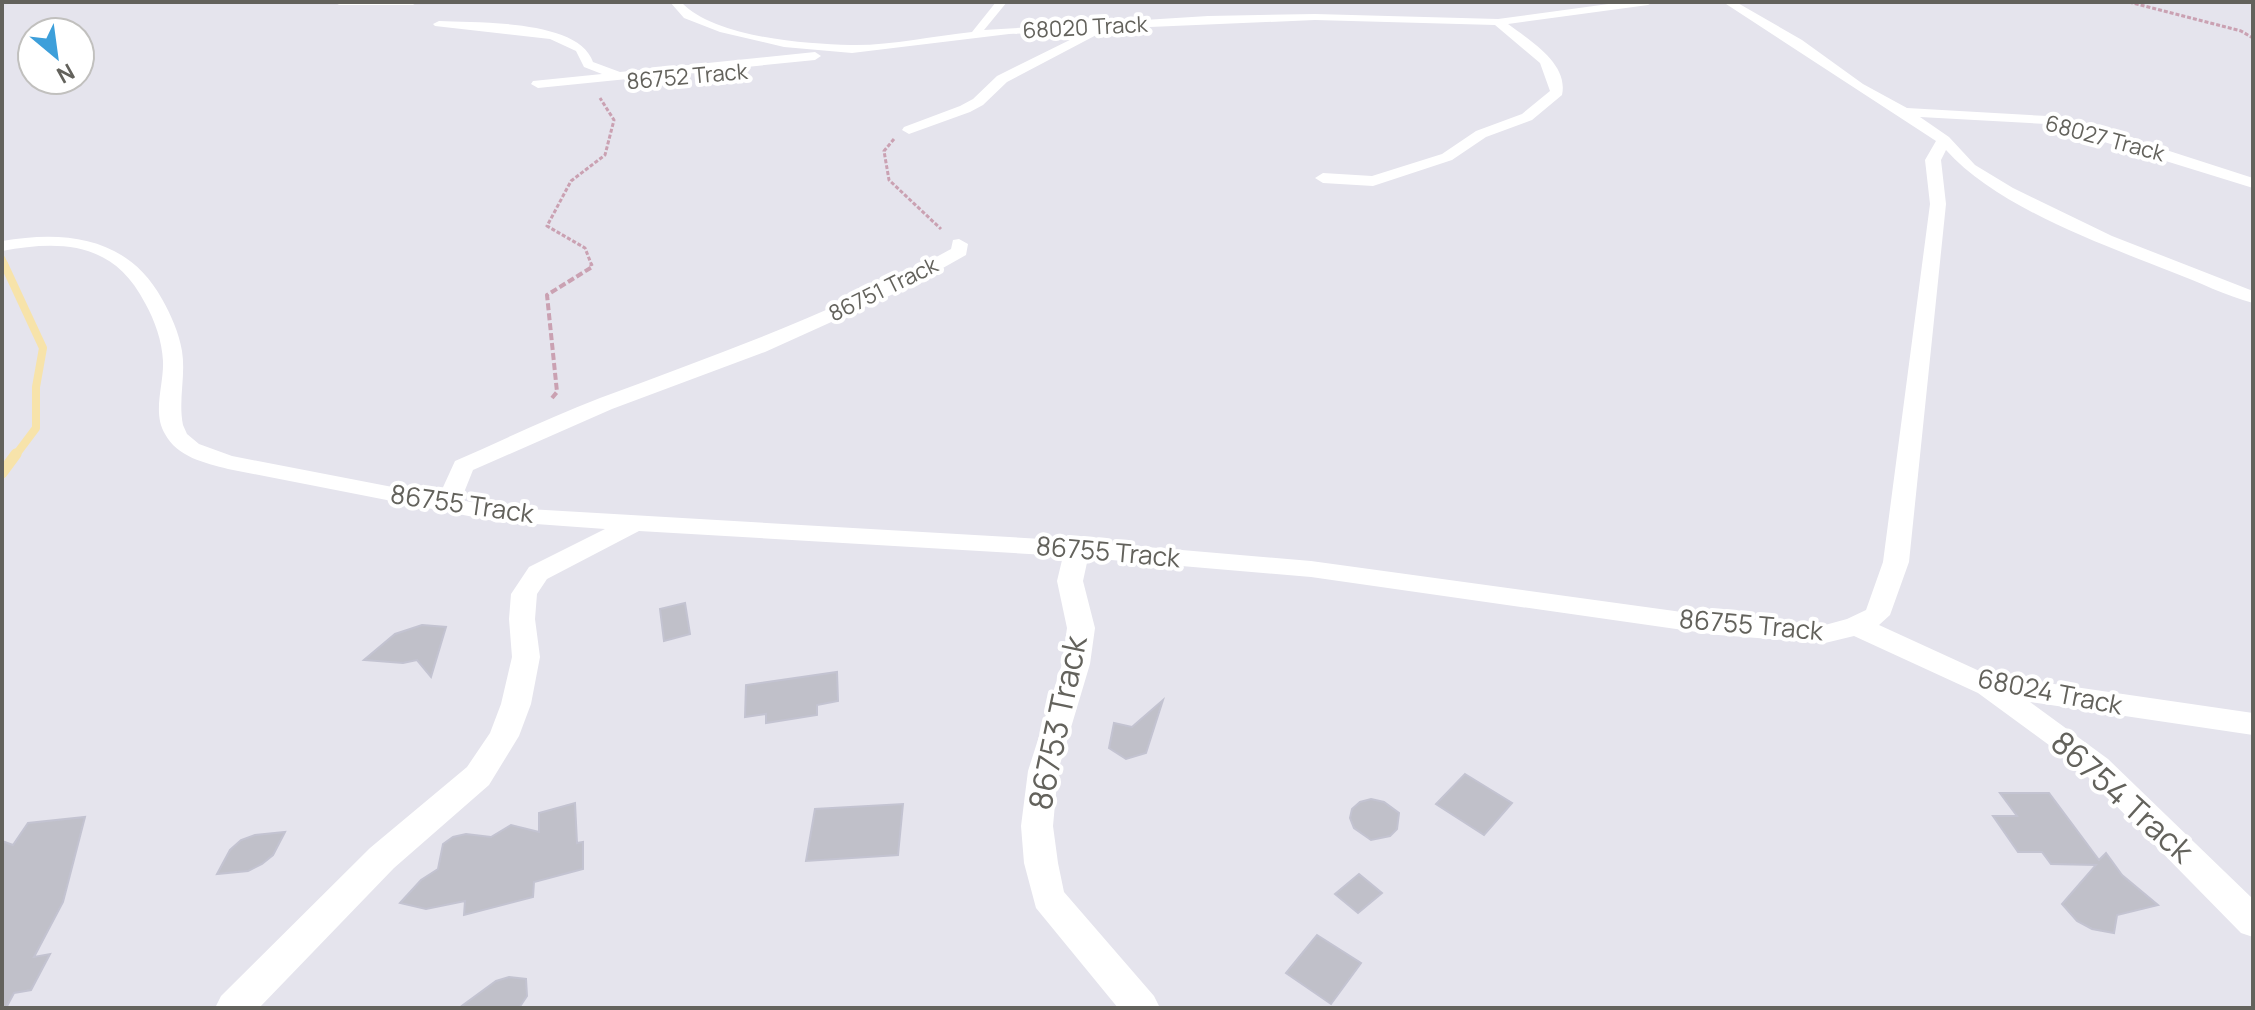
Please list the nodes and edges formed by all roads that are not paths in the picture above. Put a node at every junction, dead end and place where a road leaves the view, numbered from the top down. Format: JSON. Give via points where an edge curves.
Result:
{"nodes":[{"id":1,"x":339,"y":2,"type":"edge"},
{"id":2,"x":413,"y":2,"type":"edge"},
{"id":3,"x":675,"y":2,"type":"edge"},
{"id":4,"x":1002,"y":2,"type":"edge"},
{"id":5,"x":1648,"y":2,"type":"edge"},
{"id":6,"x":1728,"y":2,"type":"edge"},
{"id":7,"x":1498,"y":22,"type":"junction"},
{"id":8,"x":439,"y":24,"type":"dead end"},
{"id":9,"x":1108,"y":26,"type":"junction"},
{"id":10,"x":975,"y":37,"type":"junction"},
{"id":11,"x":852,"y":49,"type":"junction"},
{"id":12,"x":618,"y":75,"type":"junction"},
{"id":13,"x":538,"y":84,"type":"dead end"},
{"id":14,"x":1904,"y":112,"type":"junction"},
{"id":15,"x":909,"y":130,"type":"road end"},
{"id":16,"x":1944,"y":140,"type":"junction"},
{"id":17,"x":1323,"y":178,"type":"dead end"},
{"id":18,"x":2253,"y":183,"type":"edge"},
{"id":19,"x":959,"y":244,"type":"road end"},
{"id":20,"x":2,"y":246,"type":"edge"},
{"id":21,"x":2253,"y":297,"type":"edge"},
{"id":22,"x":447,"y":505,"type":"junction"},
{"id":23,"x":638,"y":522,"type":"junction"},
{"id":24,"x":1077,"y":549,"type":"junction"},
{"id":25,"x":1856,"y":626,"type":"junction"},
{"id":26,"x":1981,"y":684,"type":"junction"},
{"id":27,"x":2253,"y":724,"type":"edge"},
{"id":28,"x":2253,"y":922,"type":"edge"},
{"id":29,"x":234,"y":1008,"type":"edge"},
{"id":30,"x":1141,"y":1008,"type":"edge"}],
"edges":[{"from":1,"to":2,"type":"street"},
{"from":3,"to":11,"type":"street","name":"68020 Track","via":[[688,16],[724,30],[784,43]]},
{"from":4,"to":10,"type":"street"},
{"from":5,"to":7,"type":"street","name":"68020 Track"},
{"from":6,"to":14,"type":"street"},
{"from":7,"to":9,"type":"street","name":"68020 Track","via":[[1259,17]]},
{"from":7,"to":17,"type":"street","via":[[1550,63],[1557,92],[1549,101],[1447,157],[1381,180]]},
{"from":8,"to":12,"type":"street","via":[[547,35],[573,43],[588,64]]},
{"from":9,"to":10,"type":"street","name":"68020 Track"},
{"from":9,"to":15,"type":"street","via":[[1002,79],[965,109]]},
{"from":10,"to":11,"type":"street","name":"68020 Track"},
{"from":11,"to":12,"type":"street"},
{"from":12,"to":13,"type":"street"},
{"from":14,"to":16,"type":"street"},
{"from":14,"to":18,"type":"street","name":"68027 Track","via":[[2047,120]]},
{"from":16,"to":21,"type":"street","via":[[1970,168],[2049,214]]},
{"from":16,"to":25,"type":"street","name":"86755 Track","via":[[1933,160],[1938,204],[1896,562],[1877,615]]},
{"from":19,"to":22,"type":"street","name":"86751 Track","via":[[960,251],[905,282],[758,348],[531,433],[463,466]]},
{"from":20,"to":22,"type":"street","name":"86755 Track","via":[[76,241],[116,256],[134,270],[149,287],[171,341],[170,414],[175,433],[192,449],[228,462]]},
{"from":22,"to":23,"type":"street","name":"86755 Track","via":[[494,514]]},
{"from":23,"to":24,"type":"street","name":"86755 Track"},
{"from":23,"to":29,"type":"street","via":[[538,573],[524,594],[526,657],[516,704],[504,736],[478,776],[382,858]]},
{"from":24,"to":25,"type":"street","name":"86755 Track","via":[[1311,569],[1718,626],[1825,634]]},
{"from":24,"to":30,"type":"street","name":"86753 Track","via":[[1070,581],[1081,628],[1076,664],[1043,771],[1037,826],[1041,863],[1048,898]]},
{"from":25,"to":26,"type":"street","name":"68024 Track"},
{"from":26,"to":27,"type":"street","name":"68024 Track"},
{"from":26,"to":28,"type":"street","name":"86754 Track","via":[[2097,767]]}]}
